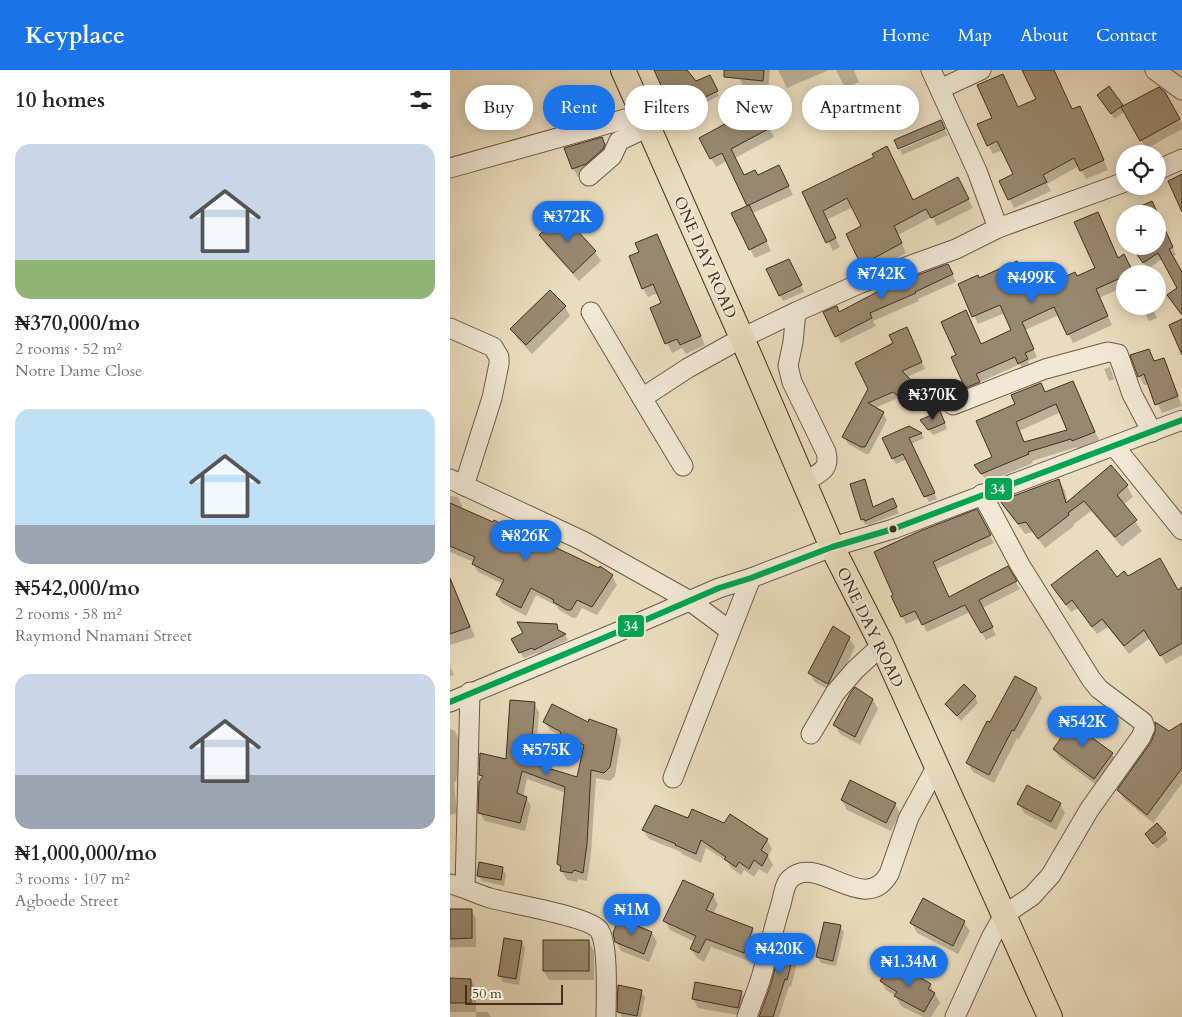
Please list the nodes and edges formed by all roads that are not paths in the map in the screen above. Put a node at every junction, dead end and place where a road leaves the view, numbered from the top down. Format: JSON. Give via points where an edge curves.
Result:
{"nodes":[{"id":1,"x":623,"y":70,"type":"edge"},
{"id":2,"x":931,"y":70,"type":"edge"},
{"id":3,"x":980,"y":70,"type":"edge"},
{"id":4,"x":1155,"y":70,"type":"edge"},
{"id":5,"x":630,"y":85,"type":"edge"},
{"id":6,"x":940,"y":89,"type":"junction"},
{"id":7,"x":1182,"y":90,"type":"edge"},
{"id":8,"x":625,"y":126,"type":"edge"},
{"id":9,"x":634,"y":130,"type":"edge"},
{"id":10,"x":650,"y":130,"type":"edge"},
{"id":11,"x":1182,"y":159,"type":"edge"},
{"id":12,"x":1166,"y":166,"type":"edge"},
{"id":13,"x":450,"y":168,"type":"edge"},
{"id":14,"x":589,"y":176,"type":"dead end"},
{"id":15,"x":1116,"y":185,"type":"edge"},
{"id":16,"x":998,"y":228,"type":"junction"},
{"id":17,"x":591,"y":312,"type":"dead end"},
{"id":18,"x":796,"y":312,"type":"junction"},
{"id":19,"x":450,"y":328,"type":"edge"},
{"id":20,"x":742,"y":338,"type":"junction"},
{"id":21,"x":642,"y":398,"type":"junction"},
{"id":22,"x":953,"y":406,"type":"dead end"},
{"id":23,"x":1182,"y":420,"type":"edge"},
{"id":24,"x":1152,"y":432,"type":"junction"},
{"id":25,"x":1115,"y":446,"type":"junction"},
{"id":26,"x":683,"y":466,"type":"dead end"},
{"id":27,"x":457,"y":482,"type":"edge"},
{"id":28,"x":804,"y":482,"type":"junction"},
{"id":29,"x":982,"y":494,"type":"junction"},
{"id":30,"x":1182,"y":530,"type":"edge"},
{"id":31,"x":832,"y":546,"type":"junction"},
{"id":32,"x":751,"y":578,"type":"junction"},
{"id":33,"x":690,"y":601,"type":"junction"},
{"id":34,"x":730,"y":630,"type":"junction"},
{"id":35,"x":882,"y":645,"type":"junction"},
{"id":36,"x":470,"y":692,"type":"junction"},
{"id":37,"x":450,"y":702,"type":"edge"},
{"id":38,"x":811,"y":734,"type":"dead end"},
{"id":39,"x":937,"y":766,"type":"junction"},
{"id":40,"x":672,"y":778,"type":"dead end"},
{"id":41,"x":458,"y":886,"type":"edge"},
{"id":42,"x":1004,"y":915,"type":"junction"},
{"id":43,"x":606,"y":1017,"type":"edge"},
{"id":44,"x":747,"y":1017,"type":"edge"},
{"id":45,"x":955,"y":1017,"type":"edge"},
{"id":46,"x":1050,"y":1017,"type":"edge"}],
"edges":[{"from":1,"to":5,"type":"main road","name":"ONE DAY ROAD"},
{"from":2,"to":6,"type":"street"},
{"from":3,"to":6,"type":"street"},
{"from":4,"to":7,"type":"street"},
{"from":6,"to":16,"type":"street","via":[[977,171]]},
{"from":8,"to":13,"type":"street"},
{"from":9,"to":14,"type":"street","via":[[619,141],[612,156]]},
{"from":10,"to":20,"type":"main road","name":"ONE DAY ROAD"},
{"from":11,"to":12,"type":"street"},
{"from":15,"to":16,"type":"street"},
{"from":16,"to":18,"type":"street","via":[[956,249],[861,283]]},
{"from":17,"to":21,"type":"street"},
{"from":18,"to":20,"type":"street"},
{"from":18,"to":28,"type":"street","via":[[788,366],[828,462],[826,468]]},
{"from":19,"to":27,"type":"street","via":[[494,347],[499,357],[492,398]]},
{"from":20,"to":21,"type":"street"},
{"from":20,"to":28,"type":"main road","name":"ONE DAY ROAD"},
{"from":21,"to":26,"type":"street"},
{"from":22,"to":24,"type":"street","via":[[1045,369],[1108,352],[1118,354],[1132,394]]},
{"from":23,"to":24,"type":"street"},
{"from":24,"to":25,"type":"street"},
{"from":25,"to":29,"type":"street"},
{"from":25,"to":30,"type":"street"},
{"from":27,"to":33,"type":"street","via":[[574,536]]},
{"from":28,"to":31,"type":"main road","name":"ONE DAY ROAD"},
{"from":29,"to":31,"type":"street","via":[[894,529]]},
{"from":29,"to":42,"type":"street","via":[[1020,565],[1090,679],[1143,722],[1144,728],[1142,737],[1089,810],[1051,875],[1032,896]]},
{"from":31,"to":32,"type":"street"},
{"from":31,"to":35,"type":"main road","name":"ONE DAY ROAD"},
{"from":32,"to":33,"type":"street"},
{"from":32,"to":34,"type":"street"},
{"from":33,"to":34,"type":"street"},
{"from":33,"to":36,"type":"street"},
{"from":34,"to":40,"type":"street"},
{"from":35,"to":38,"type":"street","via":[[835,693]]},
{"from":35,"to":39,"type":"main road","name":"ONE DAY ROAD"},
{"from":36,"to":37,"type":"street"},
{"from":36,"to":41,"type":"street"},
{"from":39,"to":42,"type":"main road","name":"ONE DAY ROAD"},
{"from":39,"to":44,"type":"street","via":[[909,817],[886,880],[870,889],[855,888],[804,872],[788,880]]},
{"from":41,"to":43,"type":"street","via":[[594,925],[605,948]]},
{"from":42,"to":45,"type":"street"},
{"from":42,"to":46,"type":"main road","name":"ONE DAY ROAD"}]}
